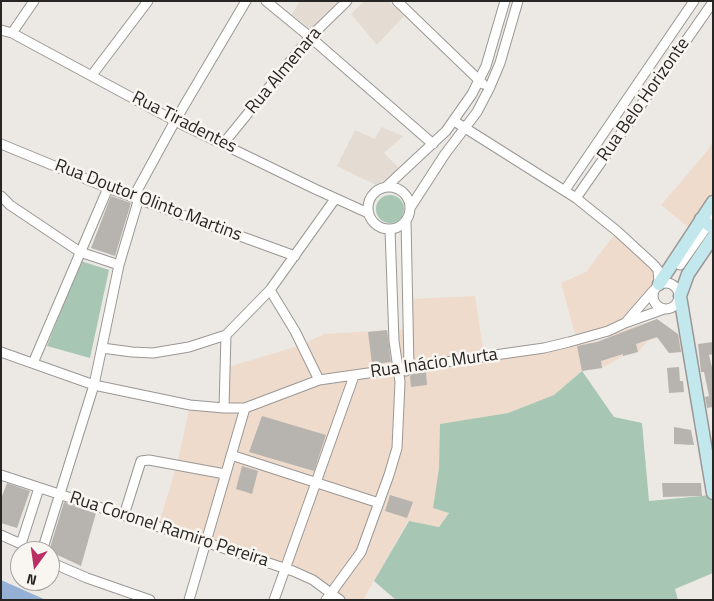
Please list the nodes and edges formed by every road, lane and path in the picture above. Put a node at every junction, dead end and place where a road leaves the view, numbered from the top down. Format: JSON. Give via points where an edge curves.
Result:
{"nodes":[{"id":1,"x":34,"y":1,"type":"edge"},
{"id":2,"x":148,"y":1,"type":"edge"},
{"id":3,"x":246,"y":1,"type":"edge"},
{"id":4,"x":266,"y":1,"type":"edge"},
{"id":5,"x":347,"y":1,"type":"edge"},
{"id":6,"x":397,"y":1,"type":"edge"},
{"id":7,"x":505,"y":1,"type":"edge"},
{"id":8,"x":518,"y":1,"type":"edge"},
{"id":9,"x":694,"y":1,"type":"edge"},
{"id":10,"x":713,"y":2,"type":"edge"},
{"id":11,"x":1,"y":30,"type":"edge"},
{"id":12,"x":12,"y":33,"type":"junction"},
{"id":13,"x":310,"y":37,"type":"junction"},
{"id":14,"x":92,"y":75,"type":"junction"},
{"id":15,"x":478,"y":82,"type":"junction"},
{"id":16,"x":489,"y":89,"type":"junction"},
{"id":17,"x":175,"y":120,"type":"junction"},
{"id":18,"x":454,"y":121,"type":"junction"},
{"id":19,"x":465,"y":128,"type":"junction"},
{"id":20,"x":1,"y":144,"type":"edge"},
{"id":21,"x":223,"y":144,"type":"junction"},
{"id":22,"x":433,"y":144,"type":"junction"},
{"id":23,"x":386,"y":187,"type":"junction"},
{"id":24,"x":108,"y":188,"type":"junction"},
{"id":25,"x":565,"y":190,"type":"junction"},
{"id":26,"x":1,"y":196,"type":"edge"},
{"id":27,"x":136,"y":197,"type":"junction"},
{"id":28,"x":335,"y":198,"type":"junction"},
{"id":29,"x":576,"y":198,"type":"junction"},
{"id":30,"x":713,"y":202,"type":"edge"},
{"id":31,"x":410,"y":208,"type":"junction"},
{"id":32,"x":368,"y":213,"type":"junction"},
{"id":33,"x":406,"y":220,"type":"junction"},
{"id":34,"x":709,"y":220,"type":"edge"},
{"id":35,"x":713,"y":228,"type":"edge"},
{"id":36,"x":390,"y":229,"type":"junction"},
{"id":37,"x":713,"y":237,"type":"edge"},
{"id":38,"x":80,"y":252,"type":"junction"},
{"id":39,"x":295,"y":256,"type":"junction"},
{"id":40,"x":120,"y":265,"type":"junction"},
{"id":41,"x":681,"y":266,"type":"dead end"},
{"id":42,"x":656,"y":288,"type":"junction"},
{"id":43,"x":270,"y":290,"type":"junction"},
{"id":44,"x":680,"y":296,"type":"junction"},
{"id":45,"x":664,"y":309,"type":"junction"},
{"id":46,"x":625,"y":323,"type":"junction"},
{"id":47,"x":226,"y":336,"type":"junction"},
{"id":48,"x":102,"y":348,"type":"junction"},
{"id":49,"x":1,"y":352,"type":"edge"},
{"id":50,"x":33,"y":363,"type":"junction"},
{"id":51,"x":409,"y":367,"type":"junction"},
{"id":52,"x":397,"y":369,"type":"junction"},
{"id":53,"x":354,"y":376,"type":"junction"},
{"id":54,"x":319,"y":380,"type":"junction"},
{"id":55,"x":400,"y":382,"type":"junction"},
{"id":56,"x":94,"y":385,"type":"junction"},
{"id":57,"x":224,"y":408,"type":"junction"},
{"id":58,"x":245,"y":408,"type":"junction"},
{"id":59,"x":707,"y":427,"type":"edge"},
{"id":60,"x":231,"y":455,"type":"junction"},
{"id":61,"x":225,"y":474,"type":"junction"},
{"id":62,"x":1,"y":475,"type":"edge"},
{"id":63,"x":315,"y":482,"type":"junction"},
{"id":64,"x":39,"y":488,"type":"junction"},
{"id":65,"x":713,"y":493,"type":"edge"},
{"id":66,"x":61,"y":495,"type":"junction"},
{"id":67,"x":379,"y":503,"type":"junction"},
{"id":68,"x":124,"y":515,"type":"junction"},
{"id":69,"x":1,"y":535,"type":"edge"},
{"id":70,"x":14,"y":541,"type":"edge"},
{"id":71,"x":22,"y":541,"type":"edge"},
{"id":72,"x":45,"y":541,"type":"edge"},
{"id":73,"x":206,"y":541,"type":"junction"},
{"id":74,"x":60,"y":566,"type":"edge"},
{"id":75,"x":285,"y":568,"type":"junction"},
{"id":76,"x":329,"y":597,"type":"edge"},
{"id":77,"x":150,"y":600,"type":"edge"},
{"id":78,"x":189,"y":600,"type":"edge"},
{"id":79,"x":274,"y":600,"type":"edge"},
{"id":80,"x":340,"y":600,"type":"edge"}],
"edges":[{"from":1,"to":12,"type":"street"},
{"from":2,"to":14,"type":"street"},
{"from":3,"to":17,"type":"street"},
{"from":4,"to":13,"type":"street"},
{"from":5,"to":13,"type":"street","name":"Rua Almenara"},
{"from":6,"to":15,"type":"street"},
{"from":7,"to":15,"type":"street"},
{"from":8,"to":16,"type":"street"},
{"from":9,"to":25,"type":"street","name":"Rua Belo Horizonte"},
{"from":10,"to":29,"type":"street","name":"Rua Belo Horizonte"},
{"from":11,"to":12,"type":"street","name":"Rua Tiradentes"},
{"from":12,"to":14,"type":"street","name":"Rua Tiradentes"},
{"from":13,"to":21,"type":"street","name":"Rua Almenara"},
{"from":13,"to":22,"type":"street"},
{"from":14,"to":17,"type":"street","name":"Rua Tiradentes"},
{"from":15,"to":16,"type":"street"},
{"from":15,"to":18,"type":"street"},
{"from":16,"to":19,"type":"street"},
{"from":17,"to":21,"type":"street","name":"Rua Tiradentes"},
{"from":17,"to":27,"type":"street"},
{"from":18,"to":19,"type":"street"},
{"from":18,"to":22,"type":"street"},
{"from":19,"to":25,"type":"street"},
{"from":19,"to":31,"type":"street"},
{"from":20,"to":24,"type":"street","name":"Rua Doutor Olinto Martins"},
{"from":21,"to":28,"type":"street","name":"Rua Tiradentes"},
{"from":22,"to":23,"type":"street"},
{"from":23,"to":31,"type":"street","via":[[405,195]]},
{"from":23,"to":32,"type":"street","via":[[370,199]]},
{"from":24,"to":27,"type":"street","name":"Rua Doutor Olinto Martins"},
{"from":24,"to":38,"type":"street"},
{"from":25,"to":29,"type":"street"},
{"from":26,"to":38,"type":"street"},
{"from":27,"to":39,"type":"street","name":"Rua Doutor Olinto Martins"},
{"from":27,"to":40,"type":"street"},
{"from":28,"to":32,"type":"street","name":"Rua Tiradentes"},
{"from":28,"to":39,"type":"street"},
{"from":29,"to":42,"type":"street","via":[[654,265],[660,278]]},
{"from":30,"to":34,"type":"street"},
{"from":31,"to":33,"type":"street"},
{"from":32,"to":36,"type":"street","via":[[376,225]]},
{"from":33,"to":36,"type":"street"},
{"from":33,"to":51,"type":"street"},
{"from":34,"to":35,"type":"street"},
{"from":34,"to":41,"type":"street"},
{"from":34,"to":42,"type":"street"},
{"from":36,"to":52,"type":"street"},
{"from":37,"to":44,"type":"street","via":[[688,274]]},
{"from":38,"to":40,"type":"street"},
{"from":38,"to":50,"type":"street"},
{"from":39,"to":43,"type":"street"},
{"from":40,"to":48,"type":"street"},
{"from":42,"to":44,"type":"street","via":[[668,282]]},
{"from":42,"to":45,"type":"street","via":[[654,301]]},
{"from":42,"to":46,"type":"street"},
{"from":43,"to":47,"type":"street"},
{"from":43,"to":54,"type":"street"},
{"from":44,"to":45,"type":"street","via":[[673,307]]},
{"from":44,"to":59,"type":"street"},
{"from":45,"to":46,"type":"street","name":"Rua Inácio Murta"},
{"from":46,"to":51,"type":"street","name":"Rua Inácio Murta","via":[[591,337],[552,346]]},
{"from":47,"to":48,"type":"street","via":[[154,353]]},
{"from":47,"to":57,"type":"street"},
{"from":48,"to":56,"type":"street"},
{"from":49,"to":50,"type":"street"},
{"from":50,"to":56,"type":"street"},
{"from":51,"to":52,"type":"street","name":"Rua Inácio Murta"},
{"from":51,"to":55,"type":"street"},
{"from":52,"to":53,"type":"street","name":"Rua Inácio Murta"},
{"from":52,"to":55,"type":"street"},
{"from":53,"to":54,"type":"street","name":"Rua Inácio Murta"},
{"from":53,"to":63,"type":"street"},
{"from":54,"to":58,"type":"street","name":"Rua Inácio Murta"},
{"from":55,"to":67,"type":"street","via":[[397,448]]},
{"from":56,"to":57,"type":"street","via":[[190,405]]},
{"from":56,"to":66,"type":"street"},
{"from":57,"to":58,"type":"street"},
{"from":58,"to":60,"type":"street"},
{"from":59,"to":65,"type":"street"},
{"from":60,"to":61,"type":"street"},
{"from":60,"to":63,"type":"street"},
{"from":61,"to":68,"type":"street","via":[[141,461]]},
{"from":61,"to":73,"type":"street"},
{"from":62,"to":64,"type":"street","name":"Rua Coronel Ramiro Pereira"},
{"from":63,"to":67,"type":"street"},
{"from":63,"to":75,"type":"street"},
{"from":64,"to":66,"type":"street","name":"Rua Coronel Ramiro Pereira"},
{"from":64,"to":71,"type":"street"},
{"from":66,"to":68,"type":"street","name":"Rua Coronel Ramiro Pereira"},
{"from":66,"to":72,"type":"street"},
{"from":67,"to":76,"type":"street","via":[[360,552]]},
{"from":68,"to":73,"type":"street","name":"Rua Coronel Ramiro Pereira"},
{"from":69,"to":70,"type":"street"},
{"from":73,"to":75,"type":"street","name":"Rua Coronel Ramiro Pereira"},
{"from":73,"to":78,"type":"street"},
{"from":74,"to":77,"type":"street"},
{"from":75,"to":76,"type":"street","name":"Rua Coronel Ramiro Pereira","via":[[313,580]]},
{"from":75,"to":79,"type":"street"},
{"from":76,"to":80,"type":"street","name":"Rua Coronel Ramiro Pereira"}]}
